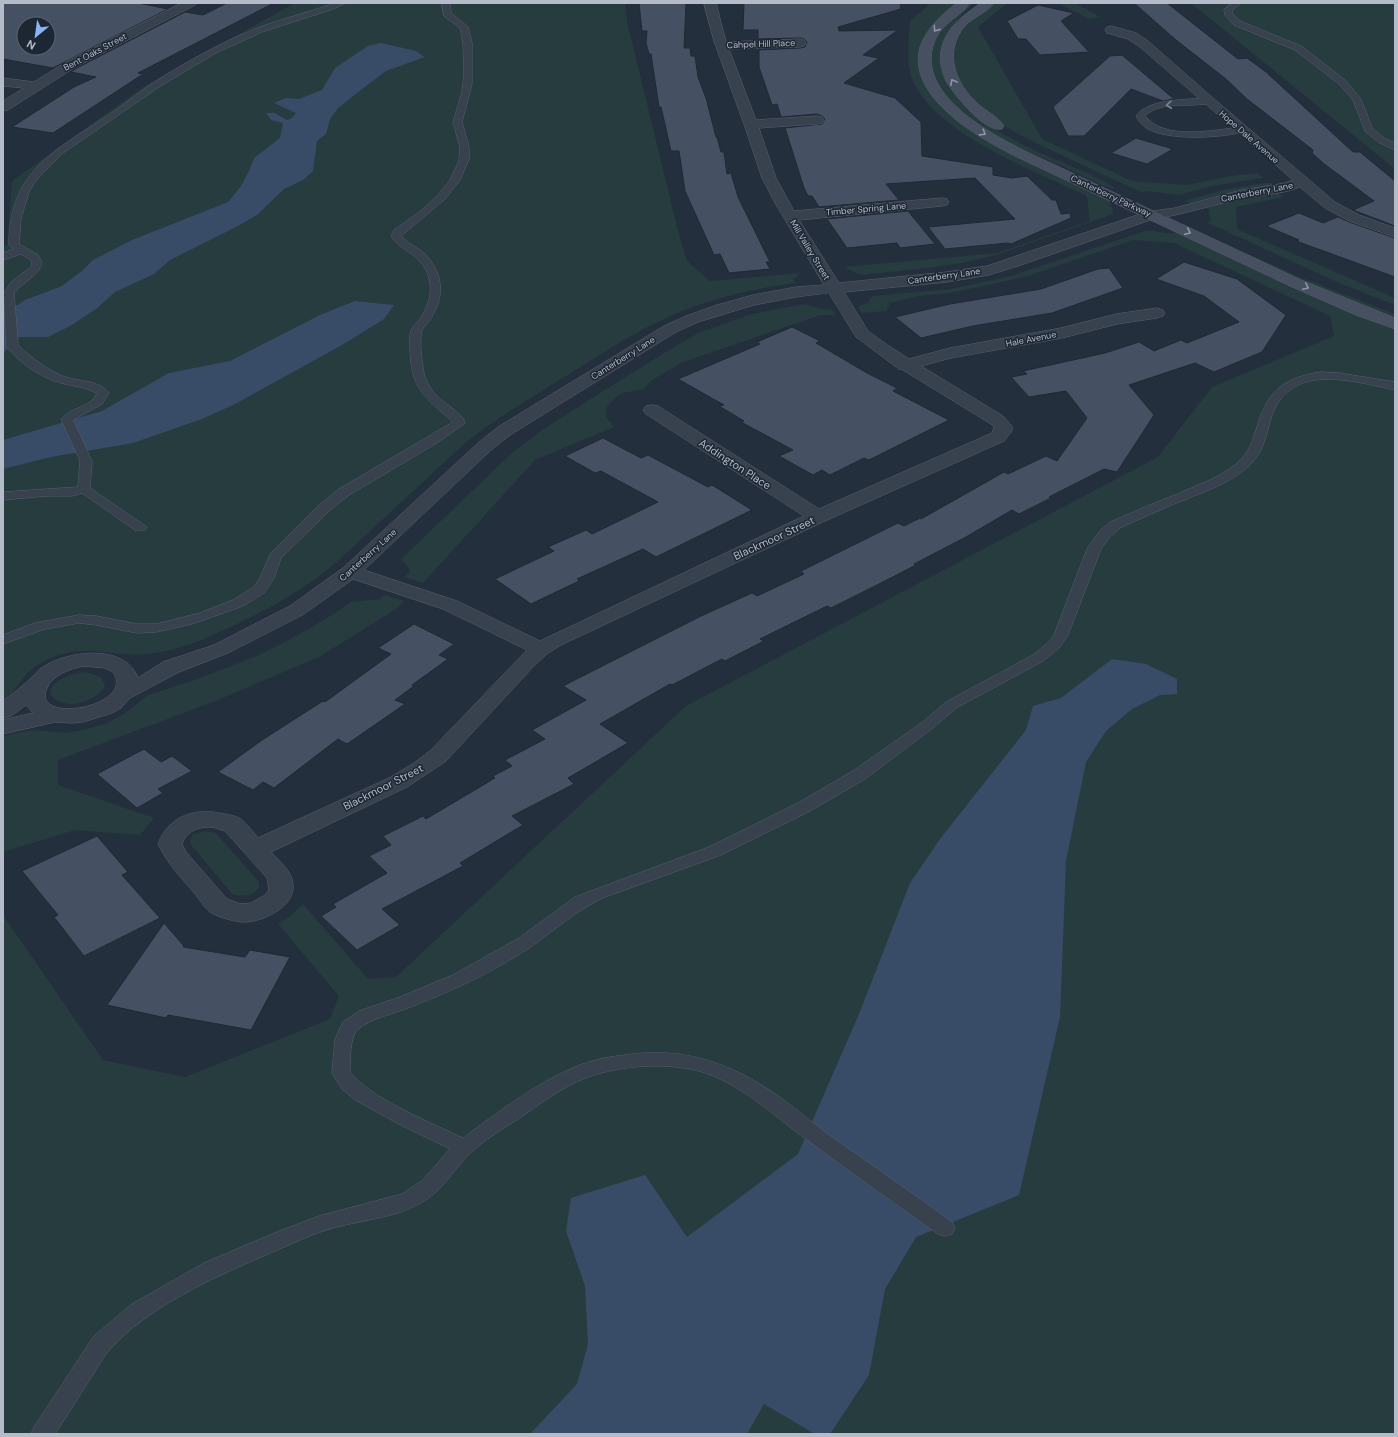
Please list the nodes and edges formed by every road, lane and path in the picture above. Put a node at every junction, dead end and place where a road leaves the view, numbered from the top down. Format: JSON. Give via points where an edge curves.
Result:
{"nodes":[{"id":1,"x":191,"y":3,"type":"edge"},
{"id":2,"x":342,"y":3,"type":"edge"},
{"id":3,"x":446,"y":3,"type":"edge"},
{"id":4,"x":710,"y":3,"type":"edge"},
{"id":5,"x":964,"y":3,"type":"edge"},
{"id":6,"x":988,"y":3,"type":"edge"},
{"id":7,"x":1237,"y":3,"type":"edge"},
{"id":8,"x":1111,"y":30,"type":"dead end"},
{"id":9,"x":800,"y":43,"type":"dead end"},
{"id":10,"x":722,"y":46,"type":"junction"},
{"id":11,"x":3,"y":82,"type":"edge"},
{"id":12,"x":35,"y":86,"type":"junction"},
{"id":13,"x":1208,"y":101,"type":"junction"},
{"id":14,"x":3,"y":107,"type":"edge"},
{"id":15,"x":817,"y":120,"type":"dead end"},
{"id":16,"x":751,"y":124,"type":"junction"},
{"id":17,"x":1241,"y":130,"type":"junction"},
{"id":18,"x":1395,"y":147,"type":"edge"},
{"id":19,"x":1302,"y":182,"type":"junction"},
{"id":20,"x":942,"y":202,"type":"dead end"},
{"id":21,"x":1156,"y":210,"type":"junction"},
{"id":22,"x":1176,"y":212,"type":"junction"},
{"id":23,"x":790,"y":216,"type":"junction"},
{"id":24,"x":1195,"y":221,"type":"dead end"},
{"id":25,"x":1395,"y":233,"type":"edge"},
{"id":26,"x":21,"y":250,"type":"junction"},
{"id":27,"x":3,"y":257,"type":"edge"},
{"id":28,"x":833,"y":288,"type":"junction"},
{"id":29,"x":1157,"y":313,"type":"dead end"},
{"id":30,"x":1395,"y":324,"type":"edge"},
{"id":31,"x":905,"y":365,"type":"junction"},
{"id":32,"x":1395,"y":386,"type":"edge"},
{"id":33,"x":652,"y":410,"type":"dead end"},
{"id":34,"x":1003,"y":426,"type":"joint"},
{"id":35,"x":84,"y":489,"type":"junction"},
{"id":36,"x":3,"y":496,"type":"edge"},
{"id":37,"x":818,"y":517,"type":"junction"},
{"id":38,"x":140,"y":527,"type":"dead end"},
{"id":39,"x":350,"y":572,"type":"junction"},
{"id":40,"x":3,"y":640,"type":"edge"},
{"id":41,"x":541,"y":649,"type":"junction"},
{"id":42,"x":111,"y":662,"type":"junction"},
{"id":43,"x":171,"y":667,"type":"junction"},
{"id":44,"x":36,"y":685,"type":"junction"},
{"id":45,"x":124,"y":692,"type":"junction"},
{"id":46,"x":3,"y":711,"type":"edge"},
{"id":47,"x":55,"y":715,"type":"junction"},
{"id":48,"x":3,"y":727,"type":"edge"},
{"id":49,"x":256,"y":849,"type":"junction"},
{"id":50,"x":464,"y":1147,"type":"junction"},
{"id":51,"x":945,"y":1228,"type":"dead end"},
{"id":52,"x":42,"y":1434,"type":"edge"}],
"edges":[{"from":1,"to":12,"type":"street","name":"Bent Oaks Street","via":[[70,65]]},
{"from":2,"to":26,"type":"lane","via":[[259,30],[233,42],[159,83],[110,118],[76,138],[41,169],[26,188],[18,207],[14,236],[14,246]]},
{"from":3,"to":40,"type":"lane","via":[[447,14],[464,27],[469,52],[465,99],[457,125],[465,160],[450,188],[396,236],[399,241],[426,260],[436,290],[432,309],[417,331],[416,338],[416,357],[423,388],[459,420],[459,423],[363,480],[323,509],[275,557],[269,577],[260,589],[237,604],[162,628],[145,629],[90,620],[74,620],[32,628]]},
{"from":4,"to":10,"type":"street","name":"Mill Valley Street"},
{"from":5,"to":21,"type":"street","name":"Canterberry Parkway","one_way":true,"via":[[938,26],[926,49],[928,76],[945,102],[970,124],[1001,143]]},
{"from":21,"to":6,"type":"street","name":"Canterberry Parkway","one_way":true,"via":[[1008,132],[980,113],[960,93],[948,71],[947,51],[952,37],[962,23]]},
{"from":7,"to":18,"type":"lane","via":[[1228,10],[1232,19],[1298,48],[1342,82],[1357,99],[1368,129]]},
{"from":8,"to":13,"type":"street","name":"Hope Dale Avenue","via":[[1141,41]]},
{"from":9,"to":10,"type":"street","name":"Cahpel Hill Place"},
{"from":10,"to":16,"type":"street","name":"Mill Valley Street"},
{"from":11,"to":12,"type":"street"},
{"from":12,"to":14,"type":"street","name":"Bent Oaks Street"},
{"from":13,"to":17,"type":"street","name":"Hope Dale Avenue"},
{"from":13,"to":17,"type":"lane","one_way":true,"via":[[1158,106],[1146,110],[1140,116],[1148,125],[1173,133],[1198,134]]},
{"from":15,"to":16,"type":"street"},
{"from":16,"to":23,"type":"street","name":"Mill Valley Street","via":[[769,178]]},
{"from":17,"to":19,"type":"street","name":"Hope Dale Avenue"},
{"from":19,"to":21,"type":"street","name":"Canterberry Lane","via":[[1279,179],[1241,184],[1199,193]]},
{"from":19,"to":22,"type":"street","name":"Canterberry Lane","via":[[1288,187],[1220,199]]},
{"from":19,"to":25,"type":"street","name":"Hope Dale Avenue","via":[[1341,212]]},
{"from":20,"to":23,"type":"street","name":"Timber Spring Lane"},
{"from":21,"to":22,"type":"street","name":"Canterberry Lane"},
{"from":21,"to":28,"type":"street","name":"Canterberry Lane","via":[[993,269],[960,275]]},
{"from":21,"to":30,"type":"street","name":"Canterberry Parkway","one_way":true,"via":[[1319,293]]},
{"from":22,"to":24,"type":"street"},
{"from":23,"to":28,"type":"street","name":"Mill Valley Street"},
{"from":26,"to":27,"type":"lane"},
{"from":26,"to":35,"type":"lane","via":[[34,257],[37,262],[36,268],[15,284],[9,294],[12,346],[47,373],[103,393],[97,402],[73,413],[67,419],[83,453],[86,469]]},
{"from":28,"to":31,"type":"street","name":"Mill Valley Street","via":[[862,334]]},
{"from":28,"to":39,"type":"street","name":"Canterberry Lane","via":[[788,293],[728,306],[692,319],[657,336],[504,431]]},
{"from":29,"to":31,"type":"street","name":"Hale Avenue","via":[[950,353]]},
{"from":31,"to":34,"type":"street","name":"Mill Valley Street"},
{"from":32,"to":50,"type":"lane","via":[[1321,375],[1306,376],[1288,384],[1272,402],[1255,452],[1243,466],[1218,481],[1115,525],[1104,535],[1094,549],[1061,635],[1054,645],[1038,658],[951,705],[878,762],[804,807],[715,851],[581,901],[526,942],[480,969],[430,993],[366,1016],[350,1027],[344,1039],[341,1062],[341,1073],[349,1084],[362,1095],[400,1116]]},
{"from":33,"to":37,"type":"street","name":"Addington Place"},
{"from":34,"to":37,"type":"street","name":"Blackmoor Street","via":[[1003,431],[998,437]]},
{"from":35,"to":36,"type":"lane"},
{"from":35,"to":38,"type":"lane"},
{"from":37,"to":41,"type":"street","name":"Blackmoor Street"},
{"from":39,"to":41,"type":"street","via":[[450,605]]},
{"from":39,"to":43,"type":"street","name":"Canterberry Lane","via":[[275,623]]},
{"from":41,"to":49,"type":"street","name":"Blackmoor Street","via":[[438,756],[422,768],[399,782]]},
{"from":42,"to":43,"type":"street","name":"Canterberry Lane"},
{"from":42,"to":44,"type":"street","name":"Canterberry Lane","via":[[90,660],[68,663],[43,676]]},
{"from":42,"to":45,"type":"street","via":[[127,674],[128,683]]},
{"from":43,"to":45,"type":"street","name":"Canterberry Lane"},
{"from":44,"to":46,"type":"street","name":"Canterberry Lane"},
{"from":44,"to":47,"type":"street","via":[[33,694],[36,703],[43,710]]},
{"from":45,"to":47,"type":"street","name":"Canterberry Lane","via":[[115,702],[97,711],[79,715]]},
{"from":47,"to":48,"type":"street","name":"Canterberry Lane"},
{"from":49,"to":49,"type":"street","via":[[234,825],[212,819],[195,820],[185,824],[175,832],[170,844],[176,856],[218,905],[230,911],[245,913],[264,908],[276,900],[282,891],[278,875]]},
{"from":50,"to":51,"type":"lane","via":[[563,1080],[583,1071],[644,1059],[690,1062],[712,1068],[738,1080],[771,1101]]},
{"from":50,"to":52,"type":"lane","via":[[430,1186],[417,1196],[380,1209],[319,1224],[291,1235],[211,1269],[139,1310],[102,1343]]}]}
